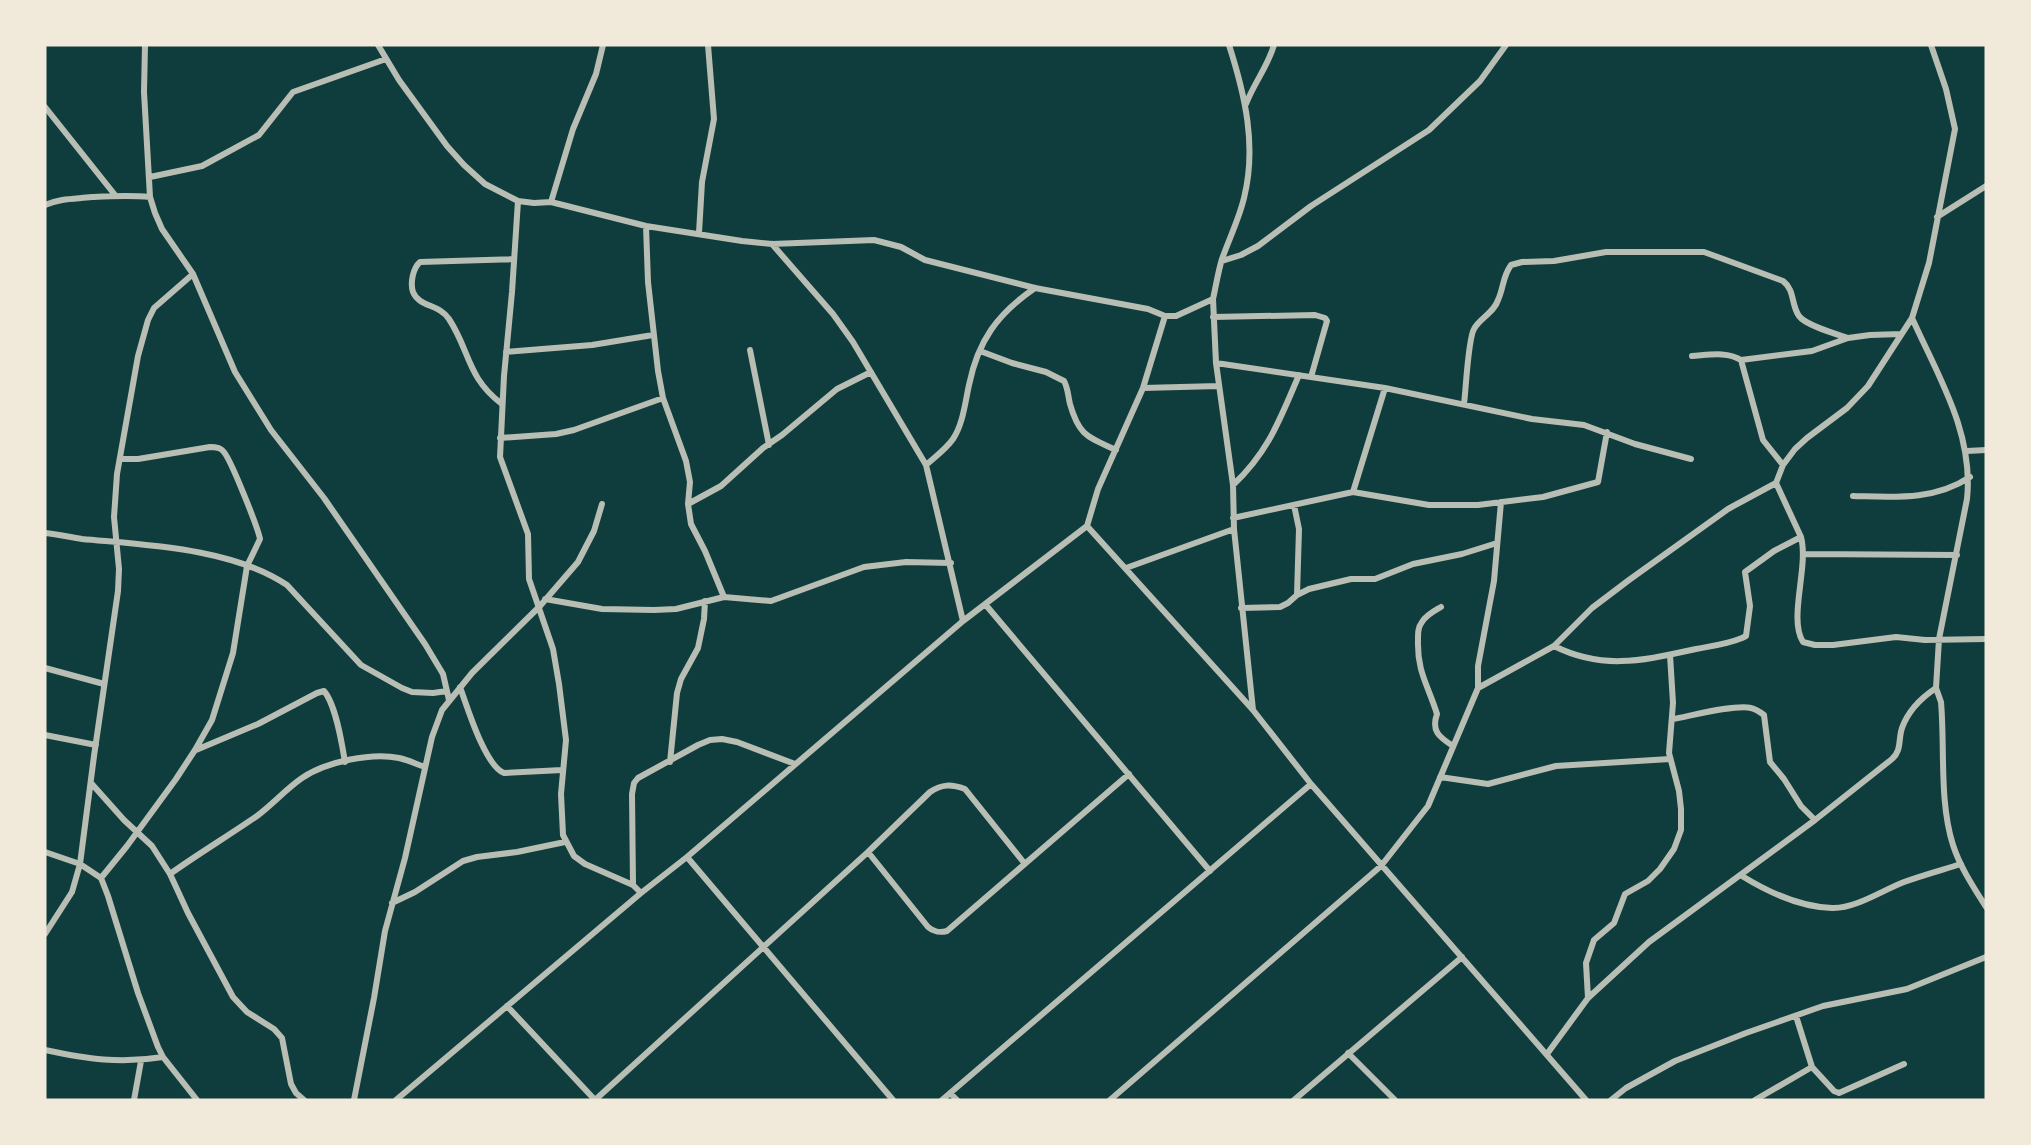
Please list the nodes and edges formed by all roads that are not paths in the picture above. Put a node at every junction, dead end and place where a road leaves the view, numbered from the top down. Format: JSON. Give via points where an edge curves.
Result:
{"nodes":[{"id":1,"x":145,"y":45,"type":"edge"},
{"id":2,"x":378,"y":45,"type":"edge"},
{"id":3,"x":603,"y":45,"type":"edge"},
{"id":4,"x":708,"y":45,"type":"edge"},
{"id":5,"x":1229,"y":45,"type":"edge"},
{"id":6,"x":1274,"y":45,"type":"edge"},
{"id":7,"x":1506,"y":45,"type":"edge"},
{"id":8,"x":1931,"y":45,"type":"edge"},
{"id":9,"x":386,"y":59,"type":"junction"},
{"id":10,"x":1246,"y":105,"type":"junction"},
{"id":11,"x":45,"y":107,"type":"edge"},
{"id":12,"x":150,"y":177,"type":"junction"},
{"id":13,"x":1986,"y":186,"type":"edge"},
{"id":14,"x":115,"y":195,"type":"junction"},
{"id":15,"x":150,"y":197,"type":"junction"},
{"id":16,"x":518,"y":201,"type":"junction"},
{"id":17,"x":551,"y":202,"type":"junction"},
{"id":18,"x":45,"y":205,"type":"edge"},
{"id":19,"x":1938,"y":217,"type":"junction"},
{"id":20,"x":646,"y":226,"type":"junction"},
{"id":21,"x":699,"y":233,"type":"junction"},
{"id":22,"x":772,"y":244,"type":"junction"},
{"id":23,"x":514,"y":259,"type":"junction"},
{"id":24,"x":1222,"y":261,"type":"junction"},
{"id":25,"x":193,"y":274,"type":"junction"},
{"id":26,"x":1035,"y":288,"type":"junction"},
{"id":27,"x":1213,"y":299,"type":"junction"},
{"id":28,"x":1165,"y":316,"type":"junction"},
{"id":29,"x":1214,"y":317,"type":"junction"},
{"id":30,"x":1912,"y":318,"type":"junction"},
{"id":31,"x":1901,"y":334,"type":"junction"},
{"id":32,"x":653,"y":335,"type":"junction"},
{"id":33,"x":1848,"y":338,"type":"junction"},
{"id":34,"x":750,"y":350,"type":"dead end"},
{"id":35,"x":980,"y":351,"type":"junction"},
{"id":36,"x":506,"y":352,"type":"junction"},
{"id":37,"x":1692,"y":356,"type":"dead end"},
{"id":38,"x":1741,"y":360,"type":"junction"},
{"id":39,"x":1216,"y":363,"type":"junction"},
{"id":40,"x":871,"y":372,"type":"junction"},
{"id":41,"x":1299,"y":375,"type":"junction"},
{"id":42,"x":1311,"y":377,"type":"junction"},
{"id":43,"x":1218,"y":386,"type":"junction"},
{"id":44,"x":1143,"y":388,"type":"junction"},
{"id":45,"x":1385,"y":388,"type":"junction"},
{"id":46,"x":663,"y":398,"type":"junction"},
{"id":47,"x":502,"y":404,"type":"junction"},
{"id":48,"x":1464,"y":404,"type":"junction"},
{"id":49,"x":1607,"y":432,"type":"junction"},
{"id":50,"x":500,"y":438,"type":"junction"},
{"id":51,"x":769,"y":445,"type":"junction"},
{"id":52,"x":1116,"y":450,"type":"junction"},
{"id":53,"x":1986,"y":450,"type":"edge"},
{"id":54,"x":1967,"y":451,"type":"junction"},
{"id":55,"x":120,"y":459,"type":"junction"},
{"id":56,"x":1691,"y":459,"type":"dead end"},
{"id":57,"x":926,"y":465,"type":"junction"},
{"id":58,"x":1783,"y":465,"type":"junction"},
{"id":59,"x":1970,"y":477,"type":"junction"},
{"id":60,"x":1776,"y":483,"type":"junction"},
{"id":61,"x":1233,"y":484,"type":"junction"},
{"id":62,"x":1353,"y":492,"type":"junction"},
{"id":63,"x":1853,"y":496,"type":"dead end"},
{"id":64,"x":1501,"y":502,"type":"junction"},
{"id":65,"x":602,"y":504,"type":"dead end"},
{"id":66,"x":688,"y":504,"type":"junction"},
{"id":67,"x":1294,"y":505,"type":"junction"},
{"id":68,"x":1233,"y":518,"type":"junction"},
{"id":69,"x":1087,"y":526,"type":"junction"},
{"id":70,"x":1234,"y":529,"type":"junction"},
{"id":71,"x":45,"y":533,"type":"edge"},
{"id":72,"x":1801,"y":537,"type":"junction"},
{"id":73,"x":116,"y":541,"type":"junction"},
{"id":74,"x":1497,"y":543,"type":"junction"},
{"id":75,"x":1804,"y":554,"type":"junction"},
{"id":76,"x":1957,"y":555,"type":"junction"},
{"id":77,"x":951,"y":563,"type":"junction"},
{"id":78,"x":248,"y":566,"type":"junction"},
{"id":79,"x":1126,"y":568,"type":"junction"},
{"id":80,"x":1297,"y":595,"type":"junction"},
{"id":81,"x":724,"y":597,"type":"junction"},
{"id":82,"x":545,"y":599,"type":"junction"},
{"id":83,"x":705,"y":601,"type":"junction"},
{"id":84,"x":985,"y":604,"type":"junction"},
{"id":85,"x":540,"y":606,"type":"junction"},
{"id":86,"x":1440,"y":607,"type":"dead end"},
{"id":87,"x":1241,"y":608,"type":"junction"},
{"id":88,"x":963,"y":621,"type":"junction"},
{"id":89,"x":1939,"y":639,"type":"junction"},
{"id":90,"x":1986,"y":639,"type":"edge"},
{"id":91,"x":1554,"y":646,"type":"junction"},
{"id":92,"x":1670,"y":655,"type":"junction"},
{"id":93,"x":45,"y":668,"type":"edge"},
{"id":94,"x":104,"y":684,"type":"junction"},
{"id":95,"x":460,"y":687,"type":"junction"},
{"id":96,"x":1478,"y":688,"type":"junction"},
{"id":97,"x":1936,"y":688,"type":"junction"},
{"id":98,"x":447,"y":691,"type":"junction"},
{"id":99,"x":449,"y":700,"type":"junction"},
{"id":100,"x":1252,"y":710,"type":"junction"},
{"id":101,"x":1673,"y":719,"type":"junction"},
{"id":102,"x":45,"y":735,"type":"edge"},
{"id":103,"x":96,"y":745,"type":"junction"},
{"id":104,"x":1453,"y":746,"type":"junction"},
{"id":105,"x":195,"y":750,"type":"junction"},
{"id":106,"x":1670,"y":759,"type":"junction"},
{"id":107,"x":345,"y":762,"type":"junction"},
{"id":108,"x":670,"y":762,"type":"junction"},
{"id":109,"x":795,"y":764,"type":"junction"},
{"id":110,"x":425,"y":767,"type":"junction"},
{"id":111,"x":562,"y":771,"type":"junction"},
{"id":112,"x":1129,"y":774,"type":"junction"},
{"id":113,"x":1440,"y":777,"type":"junction"},
{"id":114,"x":91,"y":783,"type":"junction"},
{"id":115,"x":1311,"y":784,"type":"junction"},
{"id":116,"x":1815,"y":820,"type":"junction"},
{"id":117,"x":138,"y":831,"type":"junction"},
{"id":118,"x":565,"y":842,"type":"junction"},
{"id":119,"x":45,"y":852,"type":"edge"},
{"id":120,"x":868,"y":852,"type":"junction"},
{"id":121,"x":687,"y":857,"type":"junction"},
{"id":122,"x":80,"y":864,"type":"junction"},
{"id":123,"x":1025,"y":864,"type":"junction"},
{"id":124,"x":1961,"y":864,"type":"junction"},
{"id":125,"x":1381,"y":866,"type":"junction"},
{"id":126,"x":1210,"y":871,"type":"junction"},
{"id":127,"x":170,"y":874,"type":"junction"},
{"id":128,"x":1742,"y":876,"type":"junction"},
{"id":129,"x":101,"y":878,"type":"junction"},
{"id":130,"x":633,"y":885,"type":"junction"},
{"id":131,"x":641,"y":893,"type":"junction"},
{"id":132,"x":392,"y":903,"type":"junction"},
{"id":133,"x":1986,"y":907,"type":"edge"},
{"id":134,"x":45,"y":933,"type":"edge"},
{"id":135,"x":764,"y":945,"type":"junction"},
{"id":136,"x":1462,"y":957,"type":"junction"},
{"id":137,"x":1986,"y":957,"type":"edge"},
{"id":138,"x":1588,"y":998,"type":"junction"},
{"id":139,"x":507,"y":1006,"type":"junction"},
{"id":140,"x":1796,"y":1016,"type":"junction"},
{"id":141,"x":45,"y":1050,"type":"edge"},
{"id":142,"x":1348,"y":1053,"type":"junction"},
{"id":143,"x":1547,"y":1054,"type":"junction"},
{"id":144,"x":162,"y":1057,"type":"junction"},
{"id":145,"x":141,"y":1060,"type":"junction"},
{"id":146,"x":1904,"y":1064,"type":"dead end"},
{"id":147,"x":1812,"y":1067,"type":"junction"},
{"id":148,"x":950,"y":1093,"type":"junction"},
{"id":149,"x":134,"y":1100,"type":"edge"},
{"id":150,"x":197,"y":1100,"type":"edge"},
{"id":151,"x":304,"y":1100,"type":"edge"},
{"id":152,"x":354,"y":1100,"type":"edge"},
{"id":153,"x":396,"y":1100,"type":"edge"},
{"id":154,"x":595,"y":1100,"type":"edge"},
{"id":155,"x":894,"y":1100,"type":"edge"},
{"id":156,"x":942,"y":1100,"type":"edge"},
{"id":157,"x":957,"y":1100,"type":"edge"},
{"id":158,"x":1110,"y":1100,"type":"edge"},
{"id":159,"x":1294,"y":1100,"type":"edge"},
{"id":160,"x":1395,"y":1100,"type":"edge"},
{"id":161,"x":1586,"y":1100,"type":"edge"},
{"id":162,"x":1611,"y":1100,"type":"edge"},
{"id":163,"x":1755,"y":1100,"type":"edge"}],
"edges":[{"from":1,"to":12,"type":"street"},
{"from":2,"to":9,"type":"street"},
{"from":3,"to":17,"type":"street"},
{"from":4,"to":21,"type":"street","via":[[714,119],[702,182]]},
{"from":5,"to":10,"type":"street"},
{"from":6,"to":10,"type":"street"},
{"from":7,"to":24,"type":"street","via":[[1480,81],[1429,130],[1258,246]]},
{"from":8,"to":19,"type":"street","via":[[1955,129]]},
{"from":9,"to":12,"type":"street","via":[[293,92],[259,135],[202,166]]},
{"from":9,"to":16,"type":"street","via":[[464,165],[485,184]]},
{"from":10,"to":24,"type":"street","via":[[1250,168],[1244,200]]},
{"from":11,"to":14,"type":"street"},
{"from":12,"to":15,"type":"street"},
{"from":13,"to":19,"type":"street"},
{"from":14,"to":15,"type":"street"},
{"from":14,"to":18,"type":"street","via":[[57,200]]},
{"from":15,"to":25,"type":"street","via":[[162,229]]},
{"from":16,"to":17,"type":"street"},
{"from":16,"to":23,"type":"street"},
{"from":17,"to":20,"type":"street"},
{"from":19,"to":30,"type":"street"},
{"from":20,"to":21,"type":"street"},
{"from":20,"to":32,"type":"street"},
{"from":21,"to":22,"type":"street"},
{"from":22,"to":26,"type":"street","via":[[880,241],[925,260]]},
{"from":22,"to":40,"type":"street","via":[[833,314]]},
{"from":23,"to":36,"type":"street"},
{"from":23,"to":47,"type":"street","via":[[420,262],[412,285],[422,303],[438,308],[448,317],[476,377]]},
{"from":24,"to":27,"type":"street"},
{"from":25,"to":55,"type":"street","via":[[154,308],[148,320]]},
{"from":25,"to":98,"type":"street","via":[[235,372],[271,430],[324,498],[425,644],[443,674]]},
{"from":26,"to":28,"type":"street","via":[[1148,309]]},
{"from":26,"to":35,"type":"street","via":[[1005,311],[990,329]]},
{"from":27,"to":28,"type":"street","via":[[1176,316]]},
{"from":27,"to":29,"type":"street"},
{"from":28,"to":44,"type":"street"},
{"from":29,"to":39,"type":"street"},
{"from":29,"to":42,"type":"street","via":[[1325,318]]},
{"from":30,"to":31,"type":"street"},
{"from":30,"to":54,"type":"street","via":[[1948,394]]},
{"from":31,"to":33,"type":"street"},
{"from":31,"to":58,"type":"street","via":[[1868,386],[1847,408],[1807,438]]},
{"from":32,"to":36,"type":"street"},
{"from":32,"to":46,"type":"street"},
{"from":33,"to":38,"type":"street","via":[[1812,351]]},
{"from":33,"to":48,"type":"street","via":[[1800,319],[1790,288],[1783,281],[1704,252],[1606,252],[1522,262],[1506,271],[1494,308],[1474,328]]},
{"from":34,"to":51,"type":"street"},
{"from":35,"to":52,"type":"street","via":[[1064,381],[1081,431]]},
{"from":35,"to":57,"type":"street","via":[[953,438]]},
{"from":36,"to":47,"type":"street"},
{"from":37,"to":38,"type":"street","via":[[1733,355]]},
{"from":38,"to":58,"type":"street","via":[[1763,440]]},
{"from":39,"to":41,"type":"street"},
{"from":39,"to":43,"type":"street"},
{"from":40,"to":51,"type":"street","via":[[837,389]]},
{"from":40,"to":57,"type":"street"},
{"from":41,"to":42,"type":"street"},
{"from":41,"to":61,"type":"street","via":[[1270,441]]},
{"from":42,"to":45,"type":"street"},
{"from":43,"to":44,"type":"street"},
{"from":43,"to":61,"type":"street"},
{"from":44,"to":52,"type":"street"},
{"from":45,"to":48,"type":"street"},
{"from":45,"to":62,"type":"street"},
{"from":46,"to":50,"type":"street","via":[[574,430]]},
{"from":46,"to":66,"type":"street","via":[[686,461],[690,482]]},
{"from":47,"to":50,"type":"street"},
{"from":48,"to":49,"type":"street"},
{"from":49,"to":56,"type":"street"},
{"from":49,"to":64,"type":"street","via":[[1595,484]]},
{"from":50,"to":85,"type":"street","via":[[505,476],[528,534],[529,579]]},
{"from":51,"to":66,"type":"street","via":[[721,486]]},
{"from":52,"to":69,"type":"street"},
{"from":53,"to":54,"type":"street"},
{"from":54,"to":59,"type":"street"},
{"from":55,"to":73,"type":"street","via":[[114,517]]},
{"from":55,"to":78,"type":"street","via":[[210,447],[225,452],[260,536]]},
{"from":57,"to":77,"type":"street"},
{"from":58,"to":60,"type":"street"},
{"from":59,"to":63,"type":"street","via":[[1919,496]]},
{"from":59,"to":76,"type":"street"},
{"from":60,"to":72,"type":"street"},
{"from":60,"to":91,"type":"street","via":[[1728,509],[1629,580],[1592,608]]},
{"from":61,"to":68,"type":"street"},
{"from":62,"to":64,"type":"street","via":[[1448,506]]},
{"from":62,"to":67,"type":"street"},
{"from":64,"to":74,"type":"street"},
{"from":65,"to":82,"type":"street","via":[[578,562]]},
{"from":66,"to":81,"type":"street","via":[[691,524]]},
{"from":67,"to":68,"type":"street"},
{"from":67,"to":80,"type":"street","via":[[1299,529]]},
{"from":68,"to":70,"type":"street"},
{"from":69,"to":79,"type":"street"},
{"from":69,"to":84,"type":"street"},
{"from":70,"to":79,"type":"street"},
{"from":70,"to":87,"type":"street"},
{"from":71,"to":73,"type":"street"},
{"from":72,"to":75,"type":"street"},
{"from":72,"to":92,"type":"street","via":[[1745,572],[1750,606],[1746,636]]},
{"from":73,"to":78,"type":"street","via":[[152,544]]},
{"from":73,"to":94,"type":"street","via":[[118,591]]},
{"from":74,"to":80,"type":"street","via":[[1413,564],[1375,579],[1351,579]]},
{"from":74,"to":96,"type":"street"},
{"from":75,"to":76,"type":"street"},
{"from":75,"to":89,"type":"street","via":[[1799,605],[1799,634],[1803,642],[1833,645],[1896,638]]},
{"from":76,"to":89,"type":"street"},
{"from":77,"to":81,"type":"street","via":[[906,562],[864,567],[771,601]]},
{"from":77,"to":88,"type":"street"},
{"from":78,"to":98,"type":"street","via":[[287,585],[361,665],[412,692]]},
{"from":78,"to":105,"type":"street","via":[[224,687]]},
{"from":79,"to":100,"type":"street"},
{"from":80,"to":87,"type":"street","via":[[1280,607]]},
{"from":81,"to":83,"type":"street"},
{"from":82,"to":83,"type":"street","via":[[602,609],[654,610]]},
{"from":82,"to":85,"type":"street"},
{"from":83,"to":108,"type":"street","via":[[698,648],[677,693]]},
{"from":84,"to":88,"type":"street"},
{"from":84,"to":112,"type":"street"},
{"from":85,"to":95,"type":"street"},
{"from":85,"to":111,"type":"street","via":[[554,649],[565,721]]},
{"from":86,"to":104,"type":"street","via":[[1422,622],[1418,658],[1437,714],[1435,730]]},
{"from":87,"to":100,"type":"street"},
{"from":88,"to":109,"type":"street"},
{"from":89,"to":90,"type":"street"},
{"from":89,"to":97,"type":"street"},
{"from":91,"to":92,"type":"street","via":[[1574,656],[1595,660]]},
{"from":91,"to":96,"type":"street"},
{"from":92,"to":101,"type":"street"},
{"from":93,"to":94,"type":"street"},
{"from":94,"to":103,"type":"street"},
{"from":95,"to":99,"type":"street"},
{"from":95,"to":111,"type":"street","via":[[498,771]]},
{"from":96,"to":104,"type":"street"},
{"from":97,"to":116,"type":"street","via":[[1910,712],[1902,729],[1898,754]]},
{"from":97,"to":124,"type":"street","via":[[1941,702],[1946,804],[1953,845]]},
{"from":98,"to":99,"type":"street"},
{"from":99,"to":110,"type":"street","via":[[432,737]]},
{"from":100,"to":115,"type":"street"},
{"from":101,"to":106,"type":"street"},
{"from":101,"to":116,"type":"street","via":[[1738,708],[1759,711],[1764,715],[1770,762]]},
{"from":102,"to":103,"type":"street"},
{"from":103,"to":114,"type":"street"},
{"from":104,"to":113,"type":"street"},
{"from":105,"to":107,"type":"street","via":[[324,691],[330,700]]},
{"from":105,"to":117,"type":"street"},
{"from":106,"to":113,"type":"street","via":[[1556,766],[1488,784]]},
{"from":106,"to":138,"type":"street","via":[[1679,791],[1681,830],[1660,869],[1625,894],[1614,923],[1593,940],[1586,963]]},
{"from":107,"to":110,"type":"street","via":[[388,757]]},
{"from":107,"to":127,"type":"street","via":[[326,765],[301,778],[270,806]]},
{"from":108,"to":109,"type":"street","via":[[698,745],[722,739]]},
{"from":108,"to":130,"type":"street","via":[[638,778],[633,786]]},
{"from":109,"to":121,"type":"street"},
{"from":110,"to":132,"type":"street"},
{"from":111,"to":118,"type":"street"},
{"from":112,"to":123,"type":"street"},
{"from":112,"to":126,"type":"street"},
{"from":113,"to":125,"type":"street","via":[[1428,806]]},
{"from":114,"to":117,"type":"street"},
{"from":114,"to":122,"type":"street"},
{"from":115,"to":125,"type":"street"},
{"from":115,"to":126,"type":"street"},
{"from":116,"to":128,"type":"street"},
{"from":117,"to":127,"type":"street","via":[[153,846]]},
{"from":117,"to":129,"type":"street"},
{"from":118,"to":130,"type":"street","via":[[585,864]]},
{"from":118,"to":132,"type":"street","via":[[463,861]]},
{"from":119,"to":122,"type":"street"},
{"from":120,"to":123,"type":"street","via":[[928,927],[940,933]]},
{"from":120,"to":123,"type":"street","via":[[930,792],[951,785],[965,789]]},
{"from":120,"to":135,"type":"street"},
{"from":121,"to":131,"type":"street"},
{"from":121,"to":135,"type":"street"},
{"from":122,"to":129,"type":"street"},
{"from":122,"to":134,"type":"street","via":[[72,892]]},
{"from":124,"to":128,"type":"street","via":[[1832,909],[1793,900]]},
{"from":124,"to":133,"type":"street"},
{"from":125,"to":136,"type":"street"},
{"from":125,"to":158,"type":"street"},
{"from":126,"to":148,"type":"street"},
{"from":127,"to":151,"type":"street","via":[[233,997],[282,1038],[291,1084]]},
{"from":128,"to":138,"type":"street","via":[[1649,942]]},
{"from":129,"to":144,"type":"street"},
{"from":130,"to":131,"type":"street"},
{"from":131,"to":139,"type":"street"},
{"from":132,"to":152,"type":"street"},
{"from":135,"to":154,"type":"street"},
{"from":135,"to":155,"type":"street"},
{"from":136,"to":142,"type":"street"},
{"from":136,"to":143,"type":"street"},
{"from":137,"to":140,"type":"street","via":[[1907,989],[1823,1006]]},
{"from":138,"to":143,"type":"street"},
{"from":139,"to":153,"type":"street"},
{"from":139,"to":154,"type":"street"},
{"from":140,"to":147,"type":"street"},
{"from":140,"to":162,"type":"street","via":[[1675,1061]]},
{"from":141,"to":145,"type":"street","via":[[106,1060]]},
{"from":142,"to":159,"type":"street"},
{"from":142,"to":160,"type":"street"},
{"from":143,"to":161,"type":"street"},
{"from":144,"to":145,"type":"street"},
{"from":144,"to":150,"type":"street"},
{"from":145,"to":149,"type":"street"},
{"from":146,"to":147,"type":"street","via":[[1839,1093]]},
{"from":147,"to":163,"type":"street"},
{"from":148,"to":156,"type":"street"},
{"from":148,"to":157,"type":"street"}]}
